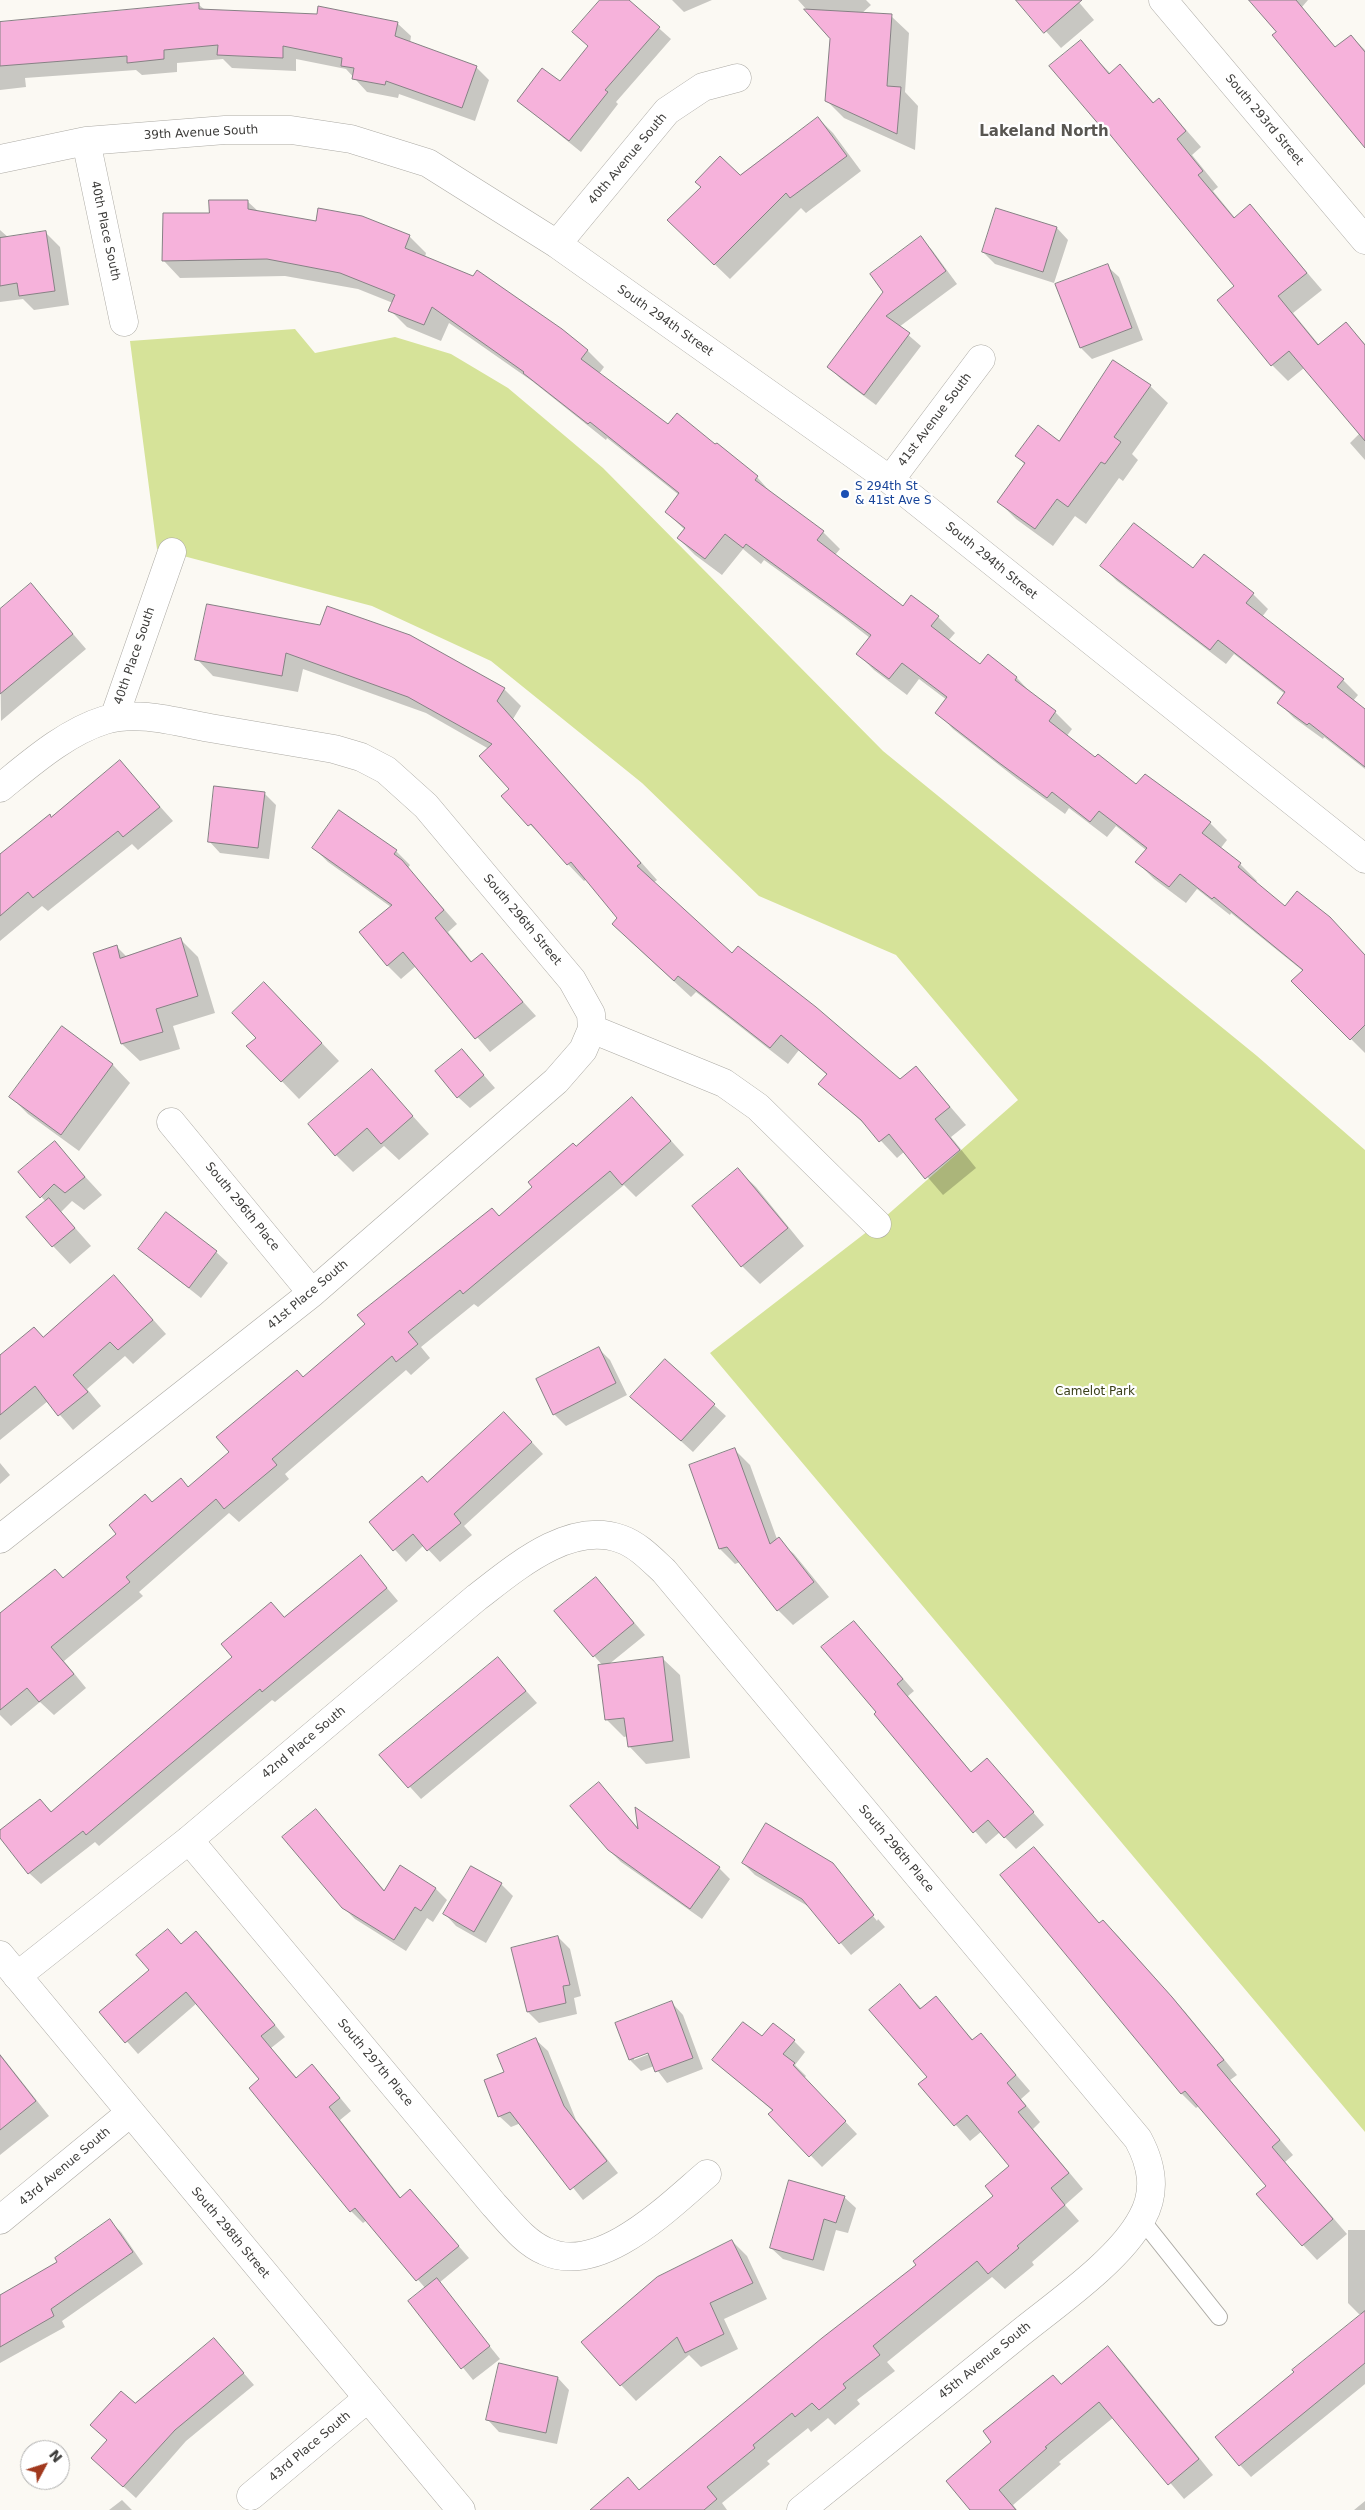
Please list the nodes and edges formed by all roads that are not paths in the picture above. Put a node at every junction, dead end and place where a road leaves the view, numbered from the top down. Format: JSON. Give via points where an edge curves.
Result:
{"nodes":[{"id":1,"x":1163,"y":0,"type":"edge"},
{"id":2,"x":737,"y":78,"type":"dead end"},
{"id":3,"x":86,"y":141,"type":"junction"},
{"id":4,"x":0,"y":159,"type":"edge"},
{"id":5,"x":1365,"y":240,"type":"edge"},
{"id":6,"x":557,"y":244,"type":"junction"},
{"id":7,"x":124,"y":322,"type":"dead end"},
{"id":8,"x":981,"y":359,"type":"dead end"},
{"id":9,"x":890,"y":480,"type":"junction"},
{"id":10,"x":172,"y":552,"type":"dead end"},
{"id":11,"x":114,"y":718,"type":"junction"},
{"id":12,"x":0,"y":788,"type":"edge"},
{"id":13,"x":1365,"y":858,"type":"edge"},
{"id":14,"x":592,"y":1029,"type":"junction"},
{"id":15,"x":172,"y":1122,"type":"dead end"},
{"id":16,"x":877,"y":1224,"type":"dead end"},
{"id":17,"x":312,"y":1293,"type":"junction"},
{"id":18,"x":602,"y":1534,"type":"joint"},
{"id":19,"x":0,"y":1539,"type":"edge"},
{"id":20,"x":189,"y":1840,"type":"junction"},
{"id":21,"x":8,"y":1966,"type":"edge"},
{"id":22,"x":130,"y":2113,"type":"junction"},
{"id":23,"x":708,"y":2174,"type":"dead end"},
{"id":24,"x":1146,"y":2207,"type":"junction"},
{"id":25,"x":0,"y":2220,"type":"edge"},
{"id":26,"x":1219,"y":2317,"type":"dead end"},
{"id":27,"x":368,"y":2398,"type":"junction"},
{"id":28,"x":251,"y":2496,"type":"dead end"},
{"id":29,"x":814,"y":2506,"type":"edge"},
{"id":30,"x":461,"y":2510,"type":"edge"}],
"edges":[{"from":1,"to":5,"type":"street","name":"South 293rd Street"},
{"from":2,"to":6,"type":"street","name":"40th Avenue South","via":[[703,87],[667,111]]},
{"from":3,"to":4,"type":"street","name":"39th Avenue South"},
{"from":3,"to":6,"type":"street","name":"39th Avenue South","via":[[225,130],[291,130],[351,139],[428,163]]},
{"from":3,"to":7,"type":"street","name":"40th Place South"},
{"from":6,"to":9,"type":"street","name":"South 294th Street"},
{"from":8,"to":9,"type":"street","name":"41st Avenue South"},
{"from":9,"to":13,"type":"street","name":"South 294th Street"},
{"from":10,"to":11,"type":"street","name":"40th Place South"},
{"from":11,"to":12,"type":"street","name":"40th Place South","via":[[73,735]]},
{"from":11,"to":14,"type":"street","name":"South 296th Street","via":[[147,717],[334,749],[386,770],[426,806],[572,980],[591,1014]]},
{"from":14,"to":16,"type":"street","via":[[724,1083],[764,1113]]},
{"from":14,"to":17,"type":"street","name":"41st Place South","via":[[583,1050],[556,1081]]},
{"from":15,"to":17,"type":"street","name":"South 296th Place"},
{"from":17,"to":19,"type":"street","name":"41st Place South"},
{"from":18,"to":20,"type":"street","name":"42nd Place South","via":[[581,1536],[539,1553],[497,1582]]},
{"from":18,"to":24,"type":"street","name":"South 296th Place","via":[[636,1546],[664,1571],[1138,2139],[1150,2167]]},
{"from":20,"to":21,"type":"street","name":"42nd Place South"},
{"from":20,"to":23,"type":"street","name":"South 297th Place","via":[[494,2205],[533,2245],[547,2252],[579,2255],[619,2244]]},
{"from":21,"to":22,"type":"street","name":"South 298th Street"},
{"from":22,"to":25,"type":"street","name":"43rd Avenue South"},
{"from":22,"to":27,"type":"street","name":"South 298th Street"},
{"from":24,"to":26,"type":"lane"},
{"from":24,"to":29,"type":"street","name":"45th Avenue South","via":[[1118,2248],[1064,2298]]},
{"from":27,"to":28,"type":"street","name":"43rd Place South"},
{"from":27,"to":30,"type":"street","name":"South 298th Street"}]}
